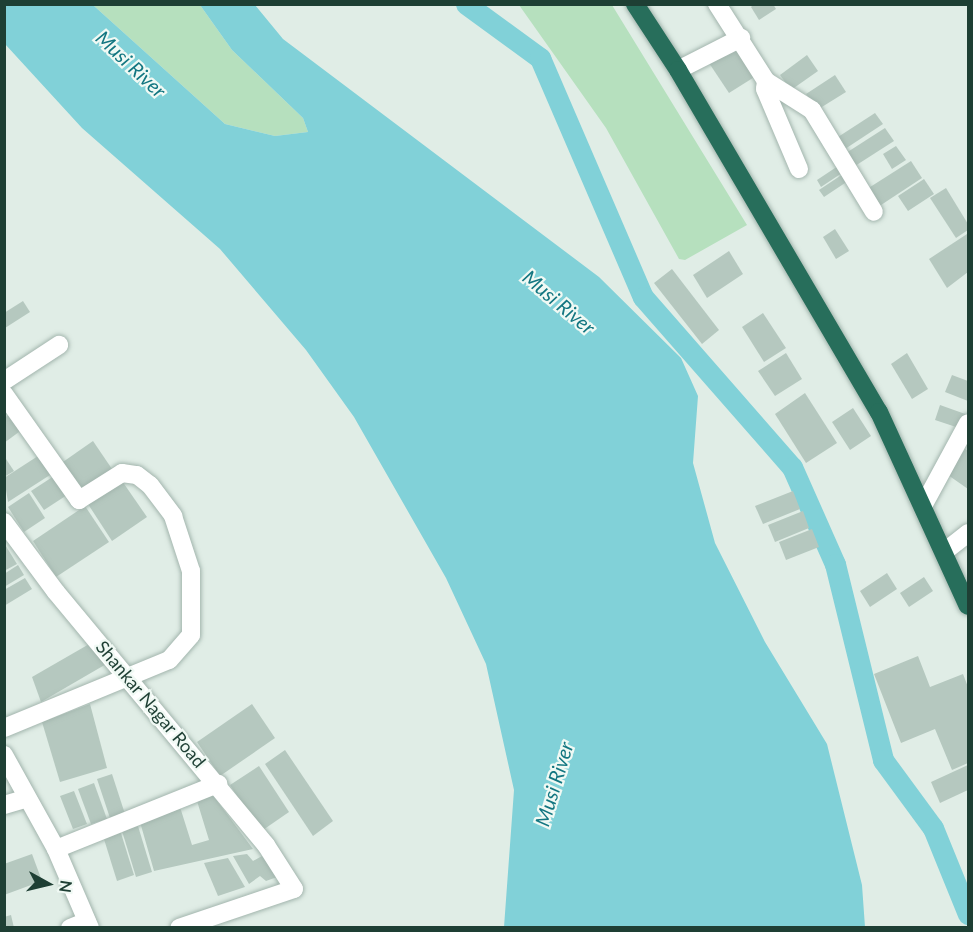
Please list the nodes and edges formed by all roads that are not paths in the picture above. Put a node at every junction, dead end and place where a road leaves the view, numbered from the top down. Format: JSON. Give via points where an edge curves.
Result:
{"nodes":[{"id":1,"x":717,"y":4,"type":"edge"},
{"id":2,"x":638,"y":6,"type":"edge"},
{"id":3,"x":741,"y":38,"type":"junction"},
{"id":4,"x":678,"y":70,"type":"junction"},
{"id":5,"x":766,"y":81,"type":"junction"},
{"id":6,"x":799,"y":169,"type":"dead end"},
{"id":7,"x":874,"y":212,"type":"dead end"},
{"id":8,"x":59,"y":345,"type":"dead end"},
{"id":9,"x":4,"y":381,"type":"edge"},
{"id":10,"x":4,"y":394,"type":"edge"},
{"id":11,"x":969,"y":423,"type":"edge"},
{"id":12,"x":923,"y":506,"type":"junction"},
{"id":13,"x":4,"y":522,"type":"edge"},
{"id":14,"x":969,"y":533,"type":"edge"},
{"id":15,"x":944,"y":552,"type":"junction"},
{"id":16,"x":969,"y":606,"type":"edge"},
{"id":17,"x":129,"y":677,"type":"junction"},
{"id":18,"x":4,"y":728,"type":"edge"},
{"id":19,"x":4,"y":755,"type":"edge"},
{"id":20,"x":218,"y":784,"type":"junction"},
{"id":21,"x":25,"y":799,"type":"junction"},
{"id":22,"x":4,"y":805,"type":"edge"},
{"id":23,"x":56,"y":849,"type":"junction"},
{"id":24,"x":89,"y":924,"type":"edge"},
{"id":25,"x":70,"y":927,"type":"edge"},
{"id":26,"x":179,"y":927,"type":"edge"}],
"edges":[{"from":1,"to":3,"type":"street"},
{"from":2,"to":4,"type":"highway"},
{"from":3,"to":4,"type":"street"},
{"from":3,"to":5,"type":"street"},
{"from":4,"to":12,"type":"highway","via":[[879,412]]},
{"from":5,"to":6,"type":"street","via":[[765,89],[781,133]]},
{"from":5,"to":7,"type":"street","via":[[812,110]]},
{"from":8,"to":9,"type":"street"},
{"from":10,"to":17,"type":"street","via":[[79,500],[122,473],[137,475],[150,485],[173,516],[191,570],[191,634],[169,660]]},
{"from":11,"to":12,"type":"street"},
{"from":12,"to":15,"type":"highway"},
{"from":13,"to":17,"type":"street","name":"Shankar Nagar Road","via":[[56,592]]},
{"from":14,"to":15,"type":"street"},
{"from":15,"to":16,"type":"highway"},
{"from":17,"to":18,"type":"street"},
{"from":17,"to":20,"type":"street","name":"Shankar Nagar Road"},
{"from":19,"to":21,"type":"street"},
{"from":20,"to":23,"type":"street"},
{"from":20,"to":26,"type":"street","name":"Shankar Nagar Road","via":[[266,845],[294,889]]},
{"from":21,"to":22,"type":"street"},
{"from":21,"to":23,"type":"street"},
{"from":23,"to":24,"type":"street"},
{"from":24,"to":25,"type":"street"}]}
